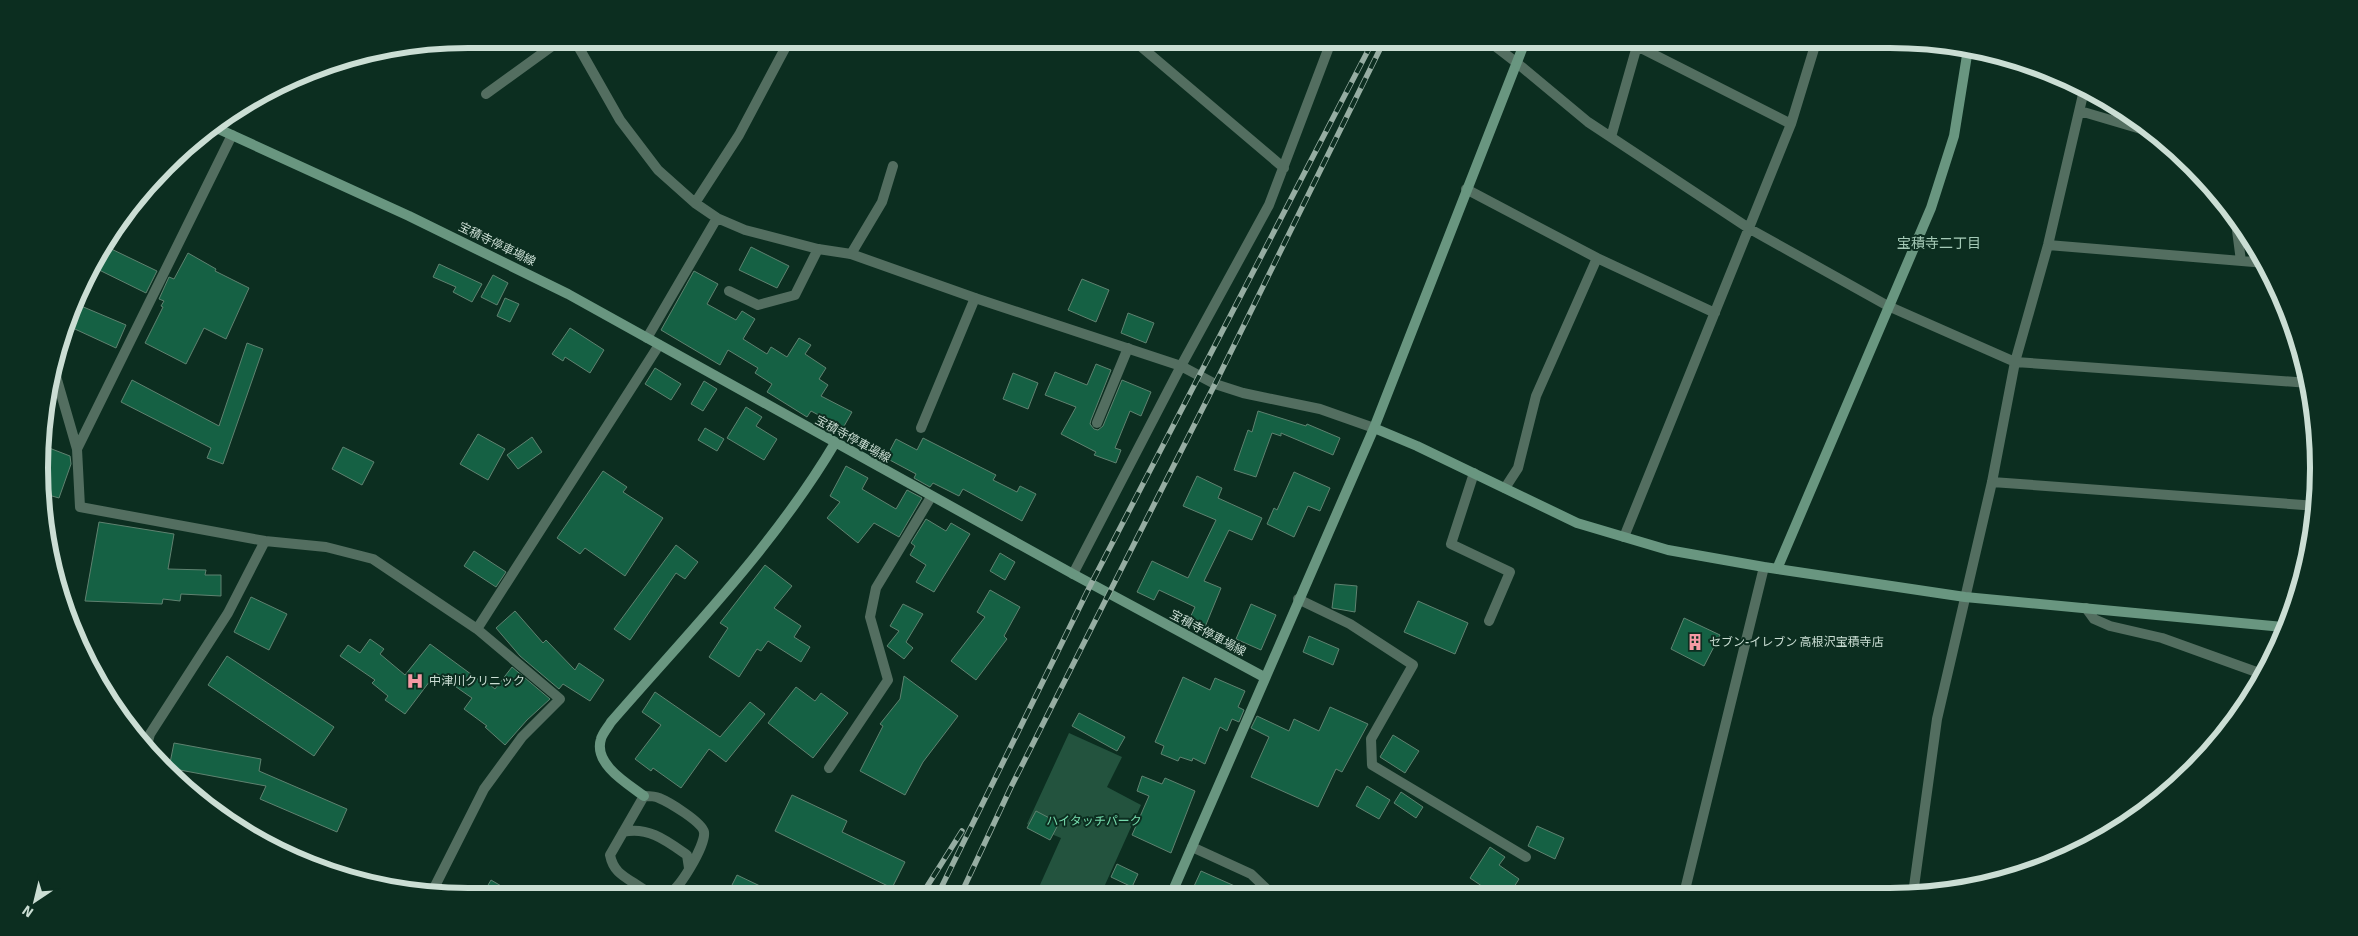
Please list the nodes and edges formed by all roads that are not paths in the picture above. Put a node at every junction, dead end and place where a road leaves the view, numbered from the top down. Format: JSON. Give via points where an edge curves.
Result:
{"nodes":[{"id":1,"x":550,"y":48,"type":"edge"},
{"id":2,"x":579,"y":48,"type":"edge"},
{"id":3,"x":785,"y":48,"type":"edge"},
{"id":4,"x":1143,"y":48,"type":"edge"},
{"id":5,"x":1329,"y":48,"type":"edge"},
{"id":6,"x":1498,"y":48,"type":"edge"},
{"id":7,"x":1523,"y":48,"type":"edge"},
{"id":8,"x":1636,"y":48,"type":"edge"},
{"id":9,"x":1649,"y":48,"type":"edge"},
{"id":10,"x":1814,"y":48,"type":"edge"},
{"id":11,"x":1967,"y":55,"type":"edge"},
{"id":12,"x":1517,"y":63,"type":"junction"},
{"id":13,"x":486,"y":94,"type":"dead end"},
{"id":14,"x":2083,"y":95,"type":"edge"},
{"id":15,"x":2080,"y":111,"type":"junction"},
{"id":16,"x":1791,"y":124,"type":"junction"},
{"id":17,"x":2138,"y":128,"type":"edge"},
{"id":18,"x":219,"y":129,"type":"edge"},
{"id":19,"x":232,"y":136,"type":"junction"},
{"id":20,"x":1611,"y":137,"type":"junction"},
{"id":21,"x":893,"y":166,"type":"dead end"},
{"id":22,"x":1284,"y":168,"type":"junction"},
{"id":23,"x":1466,"y":189,"type":"junction"},
{"id":24,"x":695,"y":203,"type":"junction"},
{"id":25,"x":717,"y":218,"type":"junction"},
{"id":26,"x":2236,"y":228,"type":"edge"},
{"id":27,"x":1750,"y":229,"type":"junction"},
{"id":28,"x":2048,"y":246,"type":"junction"},
{"id":29,"x":818,"y":249,"type":"junction"},
{"id":30,"x":851,"y":254,"type":"junction"},
{"id":31,"x":1597,"y":258,"type":"junction"},
{"id":32,"x":2241,"y":261,"type":"junction"},
{"id":33,"x":2256,"y":262,"type":"edge"},
{"id":34,"x":729,"y":291,"type":"dead end"},
{"id":35,"x":975,"y":298,"type":"junction"},
{"id":36,"x":1888,"y":306,"type":"junction"},
{"id":37,"x":1716,"y":313,"type":"junction"},
{"id":38,"x":647,"y":338,"type":"junction"},
{"id":39,"x":658,"y":345,"type":"junction"},
{"id":40,"x":1128,"y":348,"type":"junction"},
{"id":41,"x":2014,"y":362,"type":"junction"},
{"id":42,"x":1181,"y":366,"type":"junction"},
{"id":43,"x":57,"y":381,"type":"edge"},
{"id":44,"x":2301,"y":382,"type":"edge"},
{"id":45,"x":1097,"y":423,"type":"dead end"},
{"id":46,"x":921,"y":428,"type":"dead end"},
{"id":47,"x":1374,"y":428,"type":"junction"},
{"id":48,"x":835,"y":443,"type":"junction"},
{"id":49,"x":77,"y":449,"type":"junction"},
{"id":50,"x":1474,"y":473,"type":"junction"},
{"id":51,"x":1992,"y":482,"type":"junction"},
{"id":52,"x":1505,"y":488,"type":"junction"},
{"id":53,"x":932,"y":497,"type":"junction"},
{"id":54,"x":2309,"y":505,"type":"edge"},
{"id":55,"x":1624,"y":537,"type":"junction"},
{"id":56,"x":265,"y":541,"type":"junction"},
{"id":57,"x":1764,"y":567,"type":"junction"},
{"id":58,"x":1777,"y":569,"type":"junction"},
{"id":59,"x":1072,"y":574,"type":"junction"},
{"id":60,"x":1965,"y":597,"type":"junction"},
{"id":61,"x":1298,"y":599,"type":"junction"},
{"id":62,"x":2086,"y":608,"type":"junction"},
{"id":63,"x":1489,"y":621,"type":"dead end"},
{"id":64,"x":2279,"y":627,"type":"edge"},
{"id":65,"x":477,"y":630,"type":"junction"},
{"id":66,"x":2257,"y":672,"type":"edge"},
{"id":67,"x":1264,"y":677,"type":"junction"},
{"id":68,"x":150,"y":734,"type":"junction"},
{"id":69,"x":143,"y":735,"type":"edge"},
{"id":70,"x":148,"y":741,"type":"edge"},
{"id":71,"x":829,"y":768,"type":"dead end"},
{"id":72,"x":644,"y":796,"type":"junction"},
{"id":73,"x":623,"y":832,"type":"junction"},
{"id":74,"x":1192,"y":847,"type":"junction"},
{"id":75,"x":1526,"y":857,"type":"dead end"},
{"id":76,"x":689,"y":868,"type":"junction"},
{"id":77,"x":434,"y":887,"type":"edge"},
{"id":78,"x":642,"y":888,"type":"edge"},
{"id":79,"x":677,"y":888,"type":"edge"},
{"id":80,"x":1174,"y":888,"type":"edge"},
{"id":81,"x":1266,"y":888,"type":"edge"},
{"id":82,"x":1685,"y":888,"type":"edge"},
{"id":83,"x":1914,"y":888,"type":"edge"}],
"edges":[{"from":1,"to":13,"type":"street"},
{"from":2,"to":24,"type":"street","via":[[620,120],[658,170]]},
{"from":3,"to":24,"type":"street","via":[[739,135]]},
{"from":4,"to":22,"type":"street"},
{"from":5,"to":22,"type":"street"},
{"from":6,"to":12,"type":"street"},
{"from":7,"to":12,"type":"street"},
{"from":8,"to":20,"type":"street"},
{"from":9,"to":16,"type":"street"},
{"from":10,"to":16,"type":"street"},
{"from":11,"to":36,"type":"street","via":[[1954,136],[1932,208]]},
{"from":12,"to":20,"type":"street"},
{"from":12,"to":23,"type":"street"},
{"from":14,"to":15,"type":"street"},
{"from":15,"to":17,"type":"street"},
{"from":15,"to":28,"type":"street"},
{"from":16,"to":27,"type":"street"},
{"from":18,"to":19,"type":"street","name":"宝積寺停車場線"},
{"from":19,"to":38,"type":"street","name":"宝積寺停車場線","via":[[490,254]]},
{"from":19,"to":49,"type":"street"},
{"from":20,"to":27,"type":"street"},
{"from":21,"to":30,"type":"street","via":[[882,202]]},
{"from":22,"to":42,"type":"street","via":[[1269,205]]},
{"from":23,"to":31,"type":"street"},
{"from":23,"to":47,"type":"street"},
{"from":24,"to":25,"type":"street"},
{"from":25,"to":29,"type":"street","via":[[745,230]]},
{"from":25,"to":38,"type":"street"},
{"from":26,"to":32,"type":"street"},
{"from":27,"to":36,"type":"street"},
{"from":27,"to":37,"type":"street"},
{"from":28,"to":32,"type":"street"},
{"from":28,"to":41,"type":"street"},
{"from":29,"to":30,"type":"street"},
{"from":29,"to":34,"type":"street","via":[[795,295],[758,305]]},
{"from":30,"to":35,"type":"street"},
{"from":31,"to":37,"type":"street"},
{"from":31,"to":52,"type":"street","via":[[1536,396],[1518,468]]},
{"from":32,"to":33,"type":"street"},
{"from":35,"to":40,"type":"street"},
{"from":35,"to":46,"type":"street"},
{"from":36,"to":41,"type":"street"},
{"from":36,"to":58,"type":"street"},
{"from":37,"to":55,"type":"street"},
{"from":38,"to":39,"type":"street","name":"宝積寺停車場線"},
{"from":39,"to":48,"type":"street","name":"宝積寺停車場線"},
{"from":39,"to":65,"type":"street"},
{"from":40,"to":42,"type":"street"},
{"from":40,"to":45,"type":"street"},
{"from":41,"to":44,"type":"street"},
{"from":41,"to":51,"type":"street"},
{"from":42,"to":47,"type":"street","via":[[1215,384],[1243,393],[1320,409]]},
{"from":42,"to":59,"type":"street"},
{"from":43,"to":49,"type":"street"},
{"from":47,"to":50,"type":"street"},
{"from":47,"to":61,"type":"street"},
{"from":48,"to":53,"type":"street","name":"宝積寺停車場線"},
{"from":48,"to":72,"type":"street","via":[[776,531],[611,722],[600,740],[602,758],[614,774]]},
{"from":49,"to":56,"type":"street","via":[[80,507]]},
{"from":50,"to":52,"type":"street"},
{"from":50,"to":63,"type":"street","via":[[1451,544],[1510,572]]},
{"from":51,"to":54,"type":"street"},
{"from":51,"to":60,"type":"street"},
{"from":52,"to":55,"type":"street","via":[[1577,523]]},
{"from":53,"to":59,"type":"street","name":"宝積寺停車場線"},
{"from":53,"to":71,"type":"street","via":[[876,588],[870,617],[888,680]]},
{"from":55,"to":57,"type":"street","via":[[1668,550]]},
{"from":56,"to":65,"type":"street","via":[[326,547],[373,559]]},
{"from":56,"to":68,"type":"street","via":[[228,613]]},
{"from":57,"to":58,"type":"street"},
{"from":57,"to":82,"type":"street"},
{"from":58,"to":60,"type":"street"},
{"from":59,"to":67,"type":"street","name":"宝積寺停車場線"},
{"from":60,"to":62,"type":"street"},
{"from":60,"to":83,"type":"street","via":[[1938,719]]},
{"from":61,"to":67,"type":"street"},
{"from":61,"to":75,"type":"street","via":[[1350,624],[1413,665],[1370,739],[1372,765]]},
{"from":62,"to":64,"type":"street"},
{"from":62,"to":66,"type":"street","via":[[2094,619],[2110,626],[2162,638]]},
{"from":65,"to":77,"type":"street","via":[[560,699],[522,737],[484,789]]},
{"from":67,"to":74,"type":"street"},
{"from":68,"to":69,"type":"street"},
{"from":68,"to":70,"type":"street"},
{"from":72,"to":73,"type":"street"},
{"from":72,"to":76,"type":"street","via":[[659,798],[699,822],[704,831],[704,842]]},
{"from":73,"to":76,"type":"street","via":[[647,831],[687,855]]},
{"from":73,"to":78,"type":"street","via":[[610,855],[612,865],[619,874]]},
{"from":74,"to":80,"type":"street"},
{"from":74,"to":81,"type":"street","via":[[1251,874]]},
{"from":76,"to":79,"type":"street"}]}
